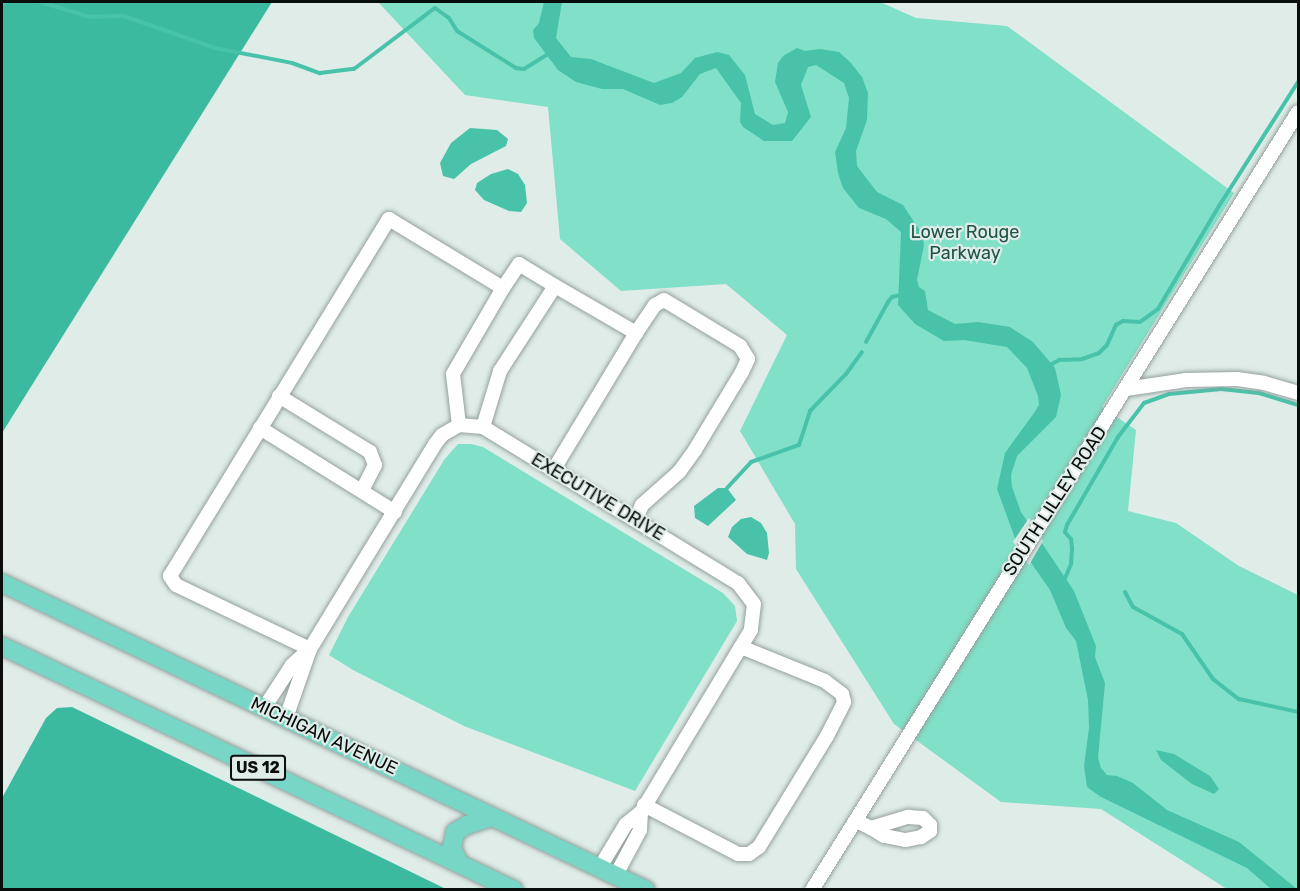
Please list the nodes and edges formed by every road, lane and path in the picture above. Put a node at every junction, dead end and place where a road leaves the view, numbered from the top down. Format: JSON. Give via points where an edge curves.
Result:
{"nodes":[{"id":1,"x":1299,"y":112,"type":"edge"},
{"id":2,"x":555,"y":286,"type":"junction"},
{"id":3,"x":503,"y":288,"type":"junction"},
{"id":4,"x":636,"y":333,"type":"junction"},
{"id":5,"x":1126,"y":389,"type":"junction"},
{"id":6,"x":1299,"y":393,"type":"edge"},
{"id":7,"x":279,"y":396,"type":"junction"},
{"id":8,"x":459,"y":425,"type":"junction"},
{"id":9,"x":483,"y":427,"type":"junction"},
{"id":10,"x":260,"y":428,"type":"junction"},
{"id":11,"x":554,"y":469,"type":"junction"},
{"id":12,"x":362,"y":491,"type":"junction"},
{"id":13,"x":395,"y":512,"type":"junction"},
{"id":14,"x":636,"y":519,"type":"junction"},
{"id":15,"x":2,"y":583,"type":"edge"},
{"id":16,"x":2,"y":646,"type":"edge"},
{"id":17,"x":741,"y":647,"type":"junction"},
{"id":18,"x":310,"y":649,"type":"junction"},
{"id":19,"x":264,"y":708,"type":"junction"},
{"id":20,"x":286,"y":718,"type":"junction"},
{"id":21,"x":642,"y":808,"type":"junction"},
{"id":22,"x":492,"y":816,"type":"junction"},
{"id":23,"x":856,"y":820,"type":"junction"},
{"id":24,"x":871,"y":828,"type":"dead end"},
{"id":25,"x":460,"y":864,"type":"junction"},
{"id":26,"x":608,"y":871,"type":"junction"},
{"id":27,"x":514,"y":890,"type":"edge"},
{"id":28,"x":646,"y":890,"type":"edge"},
{"id":29,"x":812,"y":890,"type":"edge"}],
"edges":[{"from":1,"to":5,"type":"street","name":"SOUTH LILLEY ROAD"},
{"from":2,"to":3,"type":"street","via":[[519,264]]},
{"from":2,"to":4,"type":"street"},
{"from":2,"to":9,"type":"street","via":[[500,371]]},
{"from":3,"to":7,"type":"street","via":[[389,219]]},
{"from":3,"to":8,"type":"street","via":[[453,374]]},
{"from":4,"to":11,"type":"street"},
{"from":4,"to":14,"type":"street","via":[[655,305],[664,300],[740,346],[748,360],[695,450],[679,472],[642,505]]},
{"from":5,"to":6,"type":"street","via":[[1186,380],[1237,379],[1264,382]]},
{"from":5,"to":23,"type":"street","name":"SOUTH LILLEY ROAD"},
{"from":7,"to":10,"type":"street"},
{"from":7,"to":12,"type":"street","via":[[370,452],[375,465]]},
{"from":8,"to":9,"type":"street","name":"EXECUTIVE DRIVE"},
{"from":8,"to":13,"type":"street","via":[[435,444]]},
{"from":9,"to":11,"type":"street","name":"EXECUTIVE DRIVE"},
{"from":10,"to":12,"type":"street"},
{"from":10,"to":18,"type":"street","via":[[170,576],[177,585]]},
{"from":11,"to":14,"type":"street","name":"EXECUTIVE DRIVE"},
{"from":12,"to":13,"type":"street"},
{"from":13,"to":18,"type":"street"},
{"from":14,"to":17,"type":"street","name":"EXECUTIVE DRIVE","via":[[745,588],[754,604],[754,620]]},
{"from":15,"to":19,"type":"main road","name":"MICHIGAN AVENUE"},
{"from":16,"to":25,"type":"main road","number":"US 12"},
{"from":17,"to":21,"type":"street","name":"EXECUTIVE DRIVE"},
{"from":17,"to":21,"type":"street","via":[[825,681],[842,694],[844,702],[759,847],[749,854],[738,854]]},
{"from":18,"to":19,"type":"street","via":[[292,665]]},
{"from":18,"to":20,"type":"street"},
{"from":19,"to":20,"type":"main road","name":"MICHIGAN AVENUE"},
{"from":20,"to":22,"type":"main road","name":"MICHIGAN AVENUE"},
{"from":21,"to":26,"type":"street","name":"EXECUTIVE DRIVE","via":[[626,824]]},
{"from":22,"to":25,"type":"main road","via":[[455,832],[452,848]]},
{"from":22,"to":26,"type":"main road","name":"MICHIGAN AVENUE"},
{"from":23,"to":24,"type":"street"},
{"from":23,"to":29,"type":"street","name":"SOUTH LILLEY ROAD"},
{"from":25,"to":27,"type":"main road","number":"US 12"},
{"from":26,"to":28,"type":"main road","name":"MICHIGAN AVENUE"}]}
